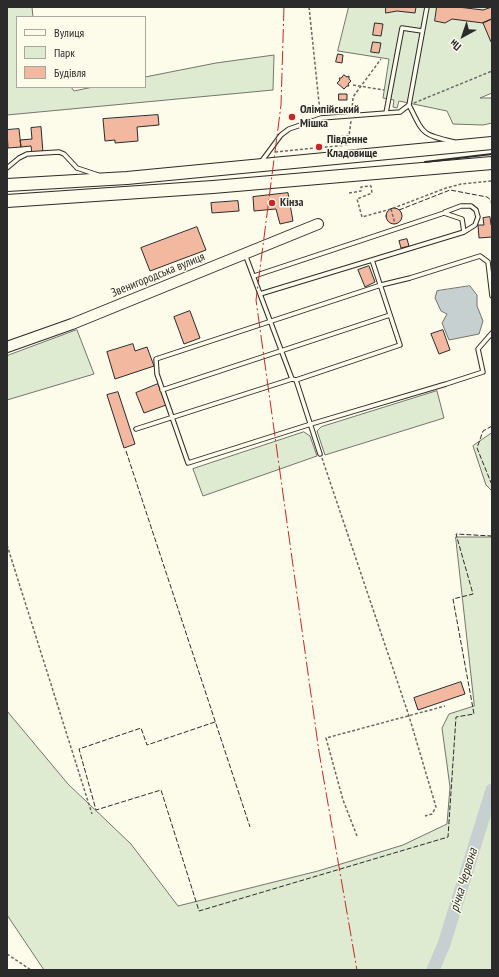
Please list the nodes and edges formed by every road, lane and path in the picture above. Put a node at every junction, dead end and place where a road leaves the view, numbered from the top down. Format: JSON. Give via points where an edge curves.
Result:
{"nodes":[{"id":1,"x":309,"y":7,"type":"edge"},
{"id":2,"x":427,"y":7,"type":"edge"},
{"id":3,"x":422,"y":31,"type":"junction"},
{"id":4,"x":381,"y":58,"type":"dead end"},
{"id":5,"x":492,"y":71,"type":"edge"},
{"id":6,"x":353,"y":85,"type":"dead end"},
{"id":7,"x":361,"y":86,"type":"junction"},
{"id":8,"x":390,"y":90,"type":"junction"},
{"id":9,"x":409,"y":105,"type":"junction"},
{"id":10,"x":386,"y":113,"type":"junction"},
{"id":11,"x":351,"y":116,"type":"junction"},
{"id":12,"x":321,"y":118,"type":"junction"},
{"id":13,"x":349,"y":136,"type":"junction"},
{"id":14,"x":344,"y":142,"type":"dead end"},
{"id":15,"x":492,"y":143,"type":"edge"},
{"id":16,"x":469,"y":146,"type":"junction"},
{"id":17,"x":267,"y":153,"type":"junction"},
{"id":18,"x":492,"y":163,"type":"edge"},
{"id":19,"x":258,"y":166,"type":"junction"},
{"id":20,"x":7,"y":168,"type":"edge"},
{"id":21,"x":114,"y":179,"type":"junction"},
{"id":22,"x":492,"y":180,"type":"edge"},
{"id":23,"x":7,"y":185,"type":"edge"},
{"id":24,"x":349,"y":193,"type":"dead end"},
{"id":25,"x":7,"y":201,"type":"edge"},
{"id":26,"x":391,"y":209,"type":"junction"},
{"id":27,"x":444,"y":212,"type":"junction"},
{"id":28,"x":318,"y":224,"type":"dead end"},
{"id":29,"x":396,"y":229,"type":"junction"},
{"id":30,"x":464,"y":232,"type":"junction"},
{"id":31,"x":245,"y":254,"type":"junction"},
{"id":32,"x":372,"y":260,"type":"junction"},
{"id":33,"x":254,"y":276,"type":"junction"},
{"id":34,"x":380,"y":285,"type":"junction"},
{"id":35,"x":260,"y":294,"type":"junction"},
{"id":36,"x":492,"y":296,"type":"edge"},
{"id":37,"x":390,"y":315,"type":"junction"},
{"id":38,"x":271,"y":322,"type":"junction"},
{"id":39,"x":492,"y":333,"type":"edge"},
{"id":40,"x":7,"y":347,"type":"edge"},
{"id":41,"x":281,"y":351,"type":"junction"},
{"id":42,"x":294,"y":379,"type":"junction"},
{"id":43,"x":162,"y":390,"type":"junction"},
{"id":44,"x":172,"y":417,"type":"junction"},
{"id":45,"x":310,"y":424,"type":"junction"},
{"id":46,"x":136,"y":429,"type":"dead end"},
{"id":47,"x":320,"y":454,"type":"joint"},
{"id":48,"x":7,"y":545,"type":"edge"},
{"id":49,"x":445,"y":706,"type":"dead end"},
{"id":50,"x":409,"y":716,"type":"junction"},
{"id":51,"x":92,"y":814,"type":"dead end"},
{"id":52,"x":425,"y":816,"type":"dead end"},
{"id":53,"x":356,"y":836,"type":"dead end"},
{"id":54,"x":7,"y":954,"type":"edge"},
{"id":55,"x":31,"y":970,"type":"edge"}],
"edges":[{"from":1,"to":12,"type":"path"},
{"from":2,"to":3,"type":"lane"},
{"from":3,"to":8,"type":"lane","via":[[402,28]]},
{"from":3,"to":9,"type":"lane"},
{"from":4,"to":7,"type":"path"},
{"from":5,"to":9,"type":"path"},
{"from":6,"to":7,"type":"path"},
{"from":7,"to":8,"type":"path"},
{"from":7,"to":11,"type":"path","via":[[353,97]]},
{"from":8,"to":10,"type":"lane"},
{"from":9,"to":10,"type":"lane","via":[[400,112]]},
{"from":9,"to":16,"type":"lane","via":[[425,133]]},
{"from":10,"to":11,"type":"lane"},
{"from":11,"to":12,"type":"lane"},
{"from":11,"to":13,"type":"path"},
{"from":12,"to":17,"type":"lane","via":[[289,129]]},
{"from":13,"to":14,"type":"path","via":[[328,137],[328,143]]},
{"from":13,"to":17,"type":"path","via":[[347,145]]},
{"from":15,"to":16,"type":"highway"},
{"from":16,"to":19,"type":"highway"},
{"from":17,"to":19,"type":"lane"},
{"from":18,"to":25,"type":"highway","via":[[213,187]]},
{"from":19,"to":21,"type":"highway"},
{"from":20,"to":21,"type":"lane","via":[[27,154],[59,152],[77,168]]},
{"from":21,"to":23,"type":"highway"},
{"from":22,"to":26,"type":"path","via":[[446,188]]},
{"from":24,"to":26,"type":"path","via":[[362,191],[361,187],[371,186],[372,193],[356,199],[362,217]]},
{"from":26,"to":29,"type":"path"},
{"from":27,"to":29,"type":"lane"},
{"from":27,"to":30,"type":"lane","via":[[462,219]]},
{"from":27,"to":30,"type":"lane","via":[[461,206],[471,206],[476,210],[478,217],[475,225]]},
{"from":28,"to":31,"type":"street","name":"Звенигородська вулиця"},
{"from":29,"to":33,"type":"lane"},
{"from":30,"to":32,"type":"lane"},
{"from":31,"to":33,"type":"lane"},
{"from":31,"to":40,"type":"street","name":"Звенигородська вулиця","via":[[72,324]]},
{"from":32,"to":34,"type":"lane"},
{"from":32,"to":35,"type":"lane"},
{"from":33,"to":35,"type":"lane"},
{"from":34,"to":36,"type":"lane","via":[[480,256],[488,262]]},
{"from":34,"to":37,"type":"lane"},
{"from":34,"to":38,"type":"lane"},
{"from":35,"to":38,"type":"lane"},
{"from":37,"to":41,"type":"lane"},
{"from":37,"to":42,"type":"lane","via":[[400,345]]},
{"from":38,"to":41,"type":"lane"},
{"from":38,"to":43,"type":"lane","via":[[156,359]]},
{"from":39,"to":45,"type":"lane","via":[[478,349],[482,372]]},
{"from":41,"to":42,"type":"lane"},
{"from":41,"to":43,"type":"lane"},
{"from":42,"to":44,"type":"lane"},
{"from":42,"to":45,"type":"lane"},
{"from":43,"to":44,"type":"lane"},
{"from":44,"to":45,"type":"lane","via":[[188,464]]},
{"from":44,"to":46,"type":"lane"},
{"from":45,"to":47,"type":"lane"},
{"from":47,"to":50,"type":"path"},
{"from":48,"to":51,"type":"path"},
{"from":49,"to":50,"type":"path"},
{"from":50,"to":52,"type":"path","via":[[436,807],[432,814]]},
{"from":50,"to":53,"type":"path","via":[[326,738]]},
{"from":54,"to":55,"type":"path"}]}
